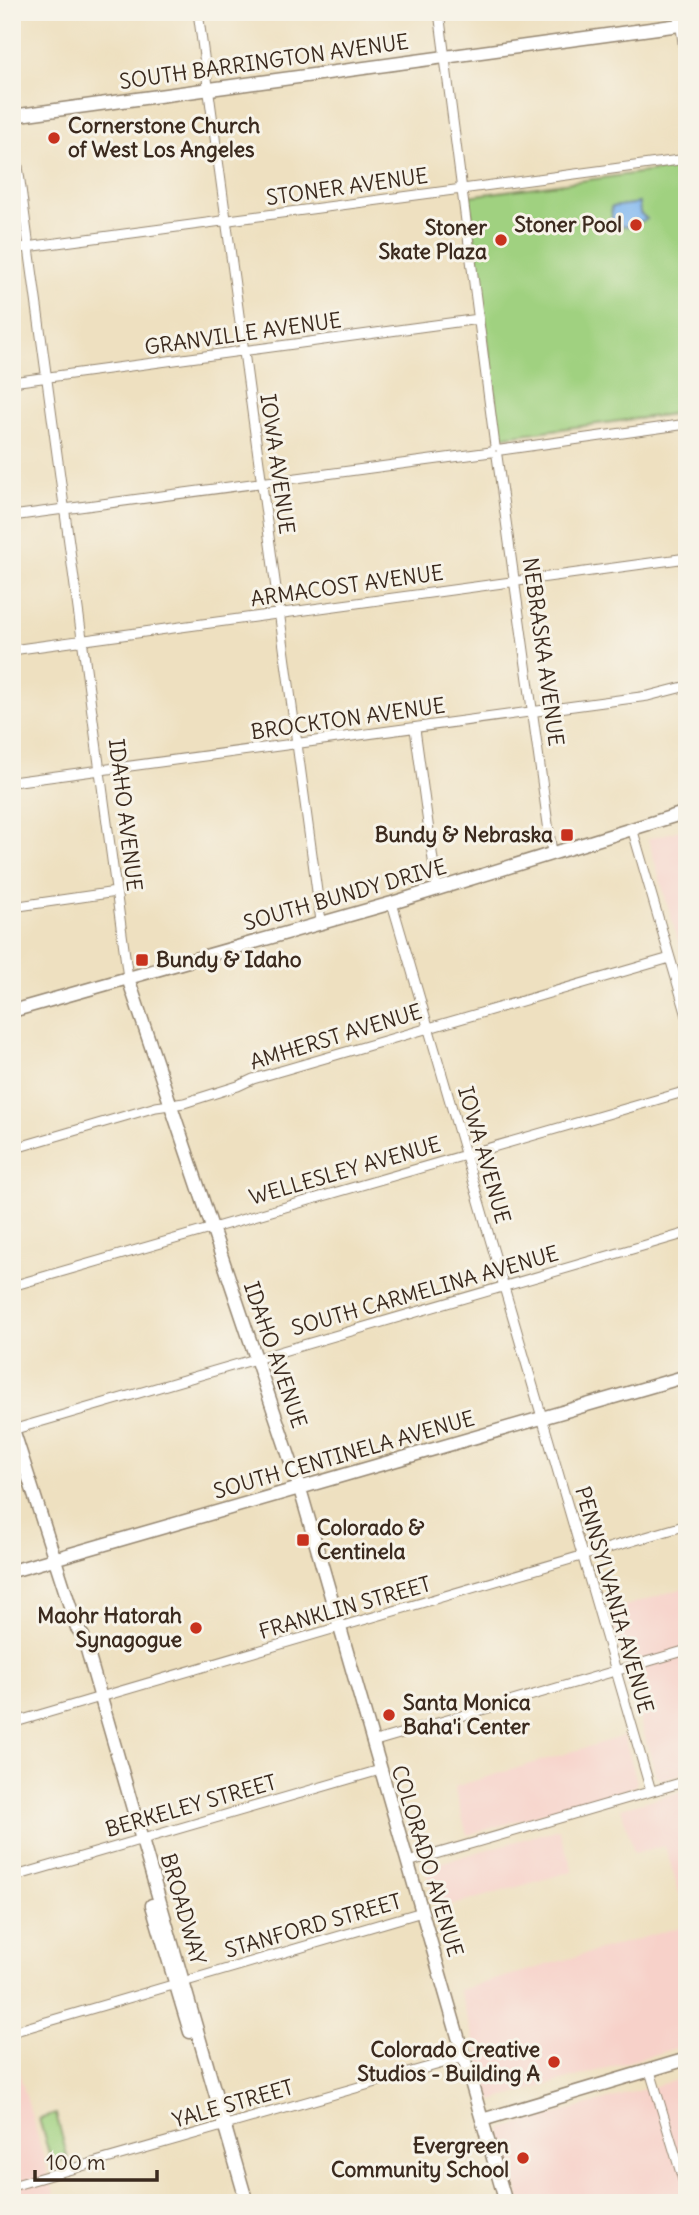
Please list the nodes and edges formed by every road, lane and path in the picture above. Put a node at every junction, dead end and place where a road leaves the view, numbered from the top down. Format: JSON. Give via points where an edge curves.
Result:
{"nodes":[{"id":1,"x":198,"y":12,"type":"edge"},
{"id":2,"x":439,"y":12,"type":"edge"},
{"id":3,"x":682,"y":21,"type":"edge"},
{"id":4,"x":445,"y":57,"type":"junction"},
{"id":5,"x":687,"y":74,"type":"edge"},
{"id":6,"x":208,"y":89,"type":"junction"},
{"id":7,"x":12,"y":116,"type":"edge"},
{"id":8,"x":12,"y":122,"type":"edge"},
{"id":9,"x":687,"y":159,"type":"edge"},
{"id":10,"x":461,"y":189,"type":"junction"},
{"id":11,"x":226,"y":220,"type":"junction"},
{"id":12,"x":30,"y":247,"type":"junction"},
{"id":13,"x":12,"y":249,"type":"edge"},
{"id":14,"x":479,"y":319,"type":"junction"},
{"id":15,"x":244,"y":351,"type":"junction"},
{"id":16,"x":47,"y":377,"type":"junction"},
{"id":17,"x":12,"y":382,"type":"edge"},
{"id":18,"x":687,"y":424,"type":"edge"},
{"id":19,"x":496,"y":451,"type":"junction"},
{"id":20,"x":262,"y":482,"type":"junction"},
{"id":21,"x":65,"y":509,"type":"junction"},
{"id":22,"x":12,"y":516,"type":"edge"},
{"id":23,"x":687,"y":558,"type":"edge"},
{"id":24,"x":516,"y":582,"type":"junction"},
{"id":25,"x":280,"y":613,"type":"junction"},
{"id":26,"x":84,"y":641,"type":"junction"},
{"id":27,"x":12,"y":650,"type":"edge"},
{"id":28,"x":687,"y":686,"type":"edge"},
{"id":29,"x":533,"y":712,"type":"junction"},
{"id":30,"x":415,"y":729,"type":"junction"},
{"id":31,"x":297,"y":744,"type":"junction"},
{"id":32,"x":99,"y":770,"type":"junction"},
{"id":33,"x":12,"y":782,"type":"edge"},
{"id":34,"x":687,"y":812,"type":"edge"},
{"id":35,"x":632,"y":828,"type":"junction"},
{"id":36,"x":552,"y":853,"type":"junction"},
{"id":37,"x":437,"y":889,"type":"junction"},
{"id":38,"x":116,"y":892,"type":"junction"},
{"id":39,"x":392,"y":903,"type":"junction"},
{"id":40,"x":12,"y":907,"type":"edge"},
{"id":41,"x":321,"y":921,"type":"junction"},
{"id":42,"x":670,"y":958,"type":"junction"},
{"id":43,"x":128,"y":978,"type":"junction"},
{"id":44,"x":12,"y":1011,"type":"edge"},
{"id":45,"x":687,"y":1016,"type":"edge"},
{"id":46,"x":428,"y":1027,"type":"junction"},
{"id":47,"x":687,"y":1091,"type":"edge"},
{"id":48,"x":171,"y":1105,"type":"junction"},
{"id":49,"x":12,"y":1149,"type":"edge"},
{"id":50,"x":464,"y":1155,"type":"junction"},
{"id":51,"x":212,"y":1227,"type":"junction"},
{"id":52,"x":687,"y":1233,"type":"edge"},
{"id":53,"x":12,"y":1286,"type":"edge"},
{"id":54,"x":504,"y":1286,"type":"junction"},
{"id":55,"x":256,"y":1358,"type":"junction"},
{"id":56,"x":687,"y":1376,"type":"edge"},
{"id":57,"x":542,"y":1418,"type":"junction"},
{"id":58,"x":13,"y":1428,"type":"edge"},
{"id":59,"x":300,"y":1489,"type":"junction"},
{"id":60,"x":687,"y":1525,"type":"edge"},
{"id":61,"x":583,"y":1557,"type":"junction"},
{"id":62,"x":56,"y":1558,"type":"junction"},
{"id":63,"x":12,"y":1571,"type":"edge"},
{"id":64,"x":338,"y":1628,"type":"junction"},
{"id":65,"x":687,"y":1650,"type":"edge"},
{"id":66,"x":616,"y":1671,"type":"junction"},
{"id":67,"x":97,"y":1698,"type":"junction"},
{"id":68,"x":12,"y":1723,"type":"edge"},
{"id":69,"x":372,"y":1742,"type":"junction"},
{"id":70,"x":380,"y":1770,"type":"junction"},
{"id":71,"x":687,"y":1781,"type":"edge"},
{"id":72,"x":650,"y":1791,"type":"junction"},
{"id":73,"x":138,"y":1840,"type":"junction"},
{"id":74,"x":408,"y":1862,"type":"junction"},
{"id":75,"x":12,"y":1877,"type":"edge"},
{"id":76,"x":422,"y":1912,"type":"junction"},
{"id":77,"x":180,"y":1983,"type":"junction"},
{"id":78,"x":12,"y":2032,"type":"edge"},
{"id":79,"x":464,"y":2057,"type":"junction"},
{"id":80,"x":687,"y":2059,"type":"edge"},
{"id":81,"x":650,"y":2071,"type":"junction"},
{"id":82,"x":482,"y":2120,"type":"junction"},
{"id":83,"x":221,"y":2126,"type":"junction"},
{"id":84,"x":12,"y":2186,"type":"edge"},
{"id":85,"x":687,"y":2193,"type":"edge"},
{"id":86,"x":239,"y":2203,"type":"edge"},
{"id":87,"x":247,"y":2203,"type":"edge"},
{"id":88,"x":506,"y":2203,"type":"edge"}],
"edges":[{"from":1,"to":6,"type":"street","name":"IOWA AVENUE"},
{"from":2,"to":4,"type":"street","name":"NEBRASKA AVENUE"},
{"from":3,"to":4,"type":"street","name":"SOUTH BARRINGTON AVENUE"},
{"from":3,"to":5,"type":"street"},
{"from":4,"to":6,"type":"street","name":"SOUTH BARRINGTON AVENUE"},
{"from":4,"to":10,"type":"street","name":"NEBRASKA AVENUE"},
{"from":6,"to":7,"type":"street","name":"SOUTH BARRINGTON AVENUE"},
{"from":6,"to":11,"type":"street","name":"IOWA AVENUE"},
{"from":8,"to":12,"type":"street","name":"IDAHO AVENUE"},
{"from":9,"to":10,"type":"street","name":"STONER AVENUE"},
{"from":10,"to":11,"type":"street","name":"STONER AVENUE"},
{"from":10,"to":14,"type":"street","name":"NEBRASKA AVENUE"},
{"from":11,"to":12,"type":"street","name":"STONER AVENUE"},
{"from":11,"to":15,"type":"street","name":"IOWA AVENUE"},
{"from":12,"to":13,"type":"street","name":"STONER AVENUE"},
{"from":12,"to":16,"type":"street","name":"IDAHO AVENUE"},
{"from":14,"to":15,"type":"street","name":"GRANVILLE AVENUE"},
{"from":14,"to":19,"type":"street","name":"NEBRASKA AVENUE"},
{"from":15,"to":16,"type":"street","name":"GRANVILLE AVENUE"},
{"from":15,"to":20,"type":"street","name":"IOWA AVENUE"},
{"from":16,"to":17,"type":"street","name":"GRANVILLE AVENUE"},
{"from":16,"to":21,"type":"street","name":"IDAHO AVENUE"},
{"from":18,"to":19,"type":"street"},
{"from":19,"to":20,"type":"street"},
{"from":19,"to":24,"type":"street","name":"NEBRASKA AVENUE"},
{"from":20,"to":21,"type":"street"},
{"from":20,"to":25,"type":"street","name":"IOWA AVENUE"},
{"from":21,"to":22,"type":"street"},
{"from":21,"to":26,"type":"street","name":"IDAHO AVENUE"},
{"from":23,"to":24,"type":"street","name":"ARMACOST AVENUE"},
{"from":24,"to":25,"type":"street","name":"ARMACOST AVENUE"},
{"from":24,"to":29,"type":"street","name":"NEBRASKA AVENUE"},
{"from":25,"to":26,"type":"street","name":"ARMACOST AVENUE"},
{"from":25,"to":31,"type":"street","name":"IOWA AVENUE"},
{"from":26,"to":27,"type":"street","name":"ARMACOST AVENUE"},
{"from":26,"to":32,"type":"street","name":"IDAHO AVENUE"},
{"from":28,"to":29,"type":"street","name":"BROCKTON AVENUE","via":[[649,696]]},
{"from":29,"to":30,"type":"street","name":"BROCKTON AVENUE"},
{"from":29,"to":36,"type":"street","name":"NEBRASKA AVENUE"},
{"from":30,"to":31,"type":"street","name":"BROCKTON AVENUE"},
{"from":30,"to":37,"type":"street"},
{"from":31,"to":32,"type":"street","name":"BROCKTON AVENUE"},
{"from":31,"to":41,"type":"street","name":"IOWA AVENUE"},
{"from":32,"to":33,"type":"street","name":"BROCKTON AVENUE"},
{"from":32,"to":38,"type":"street","name":"IDAHO AVENUE"},
{"from":34,"to":35,"type":"street","name":"SOUTH BUNDY DRIVE"},
{"from":35,"to":36,"type":"street","name":"SOUTH BUNDY DRIVE"},
{"from":35,"to":42,"type":"street"},
{"from":36,"to":37,"type":"street","name":"SOUTH BUNDY DRIVE"},
{"from":37,"to":39,"type":"street","name":"SOUTH BUNDY DRIVE"},
{"from":38,"to":40,"type":"street"},
{"from":38,"to":43,"type":"street","name":"IDAHO AVENUE"},
{"from":39,"to":41,"type":"street","name":"SOUTH BUNDY DRIVE"},
{"from":39,"to":46,"type":"street","name":"IOWA AVENUE"},
{"from":41,"to":43,"type":"street","name":"SOUTH BUNDY DRIVE"},
{"from":42,"to":45,"type":"street"},
{"from":42,"to":46,"type":"street","name":"AMHERST AVENUE"},
{"from":43,"to":44,"type":"street","name":"SOUTH BUNDY DRIVE"},
{"from":43,"to":48,"type":"street","name":"IDAHO AVENUE"},
{"from":46,"to":48,"type":"street","name":"AMHERST AVENUE"},
{"from":46,"to":50,"type":"street","name":"IOWA AVENUE"},
{"from":47,"to":50,"type":"street","name":"WELLESLEY AVENUE"},
{"from":48,"to":49,"type":"street","name":"AMHERST AVENUE"},
{"from":48,"to":51,"type":"street","name":"IDAHO AVENUE"},
{"from":50,"to":51,"type":"street","name":"WELLESLEY AVENUE"},
{"from":50,"to":54,"type":"street","name":"IOWA AVENUE"},
{"from":51,"to":53,"type":"street","name":"WELLESLEY AVENUE"},
{"from":51,"to":55,"type":"street","name":"IDAHO AVENUE"},
{"from":52,"to":54,"type":"street","name":"SOUTH CARMELINA AVENUE"},
{"from":54,"to":55,"type":"street","name":"SOUTH CARMELINA AVENUE"},
{"from":54,"to":57,"type":"street","name":"IOWA AVENUE"},
{"from":55,"to":58,"type":"street","name":"SOUTH CARMELINA AVENUE"},
{"from":55,"to":59,"type":"street","name":"IDAHO AVENUE"},
{"from":56,"to":57,"type":"street","name":"SOUTH CENTINELA AVENUE"},
{"from":57,"to":59,"type":"street","name":"SOUTH CENTINELA AVENUE"},
{"from":57,"to":61,"type":"street","name":"PENNSYLVANIA AVENUE"},
{"from":58,"to":62,"type":"street","name":"BROADWAY"},
{"from":59,"to":62,"type":"street","name":"SOUTH CENTINELA AVENUE"},
{"from":59,"to":64,"type":"street","name":"COLORADO AVENUE"},
{"from":60,"to":61,"type":"street","name":"FRANKLIN STREET"},
{"from":61,"to":64,"type":"street","name":"FRANKLIN STREET"},
{"from":61,"to":66,"type":"street","name":"PENNSYLVANIA AVENUE"},
{"from":62,"to":63,"type":"street","name":"SOUTH CENTINELA AVENUE"},
{"from":62,"to":67,"type":"street","name":"BROADWAY","via":[[83,1636]]},
{"from":64,"to":67,"type":"street","name":"FRANKLIN STREET"},
{"from":64,"to":69,"type":"street","name":"COLORADO AVENUE"},
{"from":65,"to":66,"type":"street"},
{"from":66,"to":69,"type":"street"},
{"from":66,"to":72,"type":"street","name":"PENNSYLVANIA AVENUE"},
{"from":67,"to":68,"type":"street","name":"FRANKLIN STREET"},
{"from":67,"to":73,"type":"street","name":"BROADWAY"},
{"from":69,"to":70,"type":"street","name":"COLORADO AVENUE"},
{"from":70,"to":73,"type":"street","name":"BERKELEY STREET"},
{"from":70,"to":74,"type":"street","name":"COLORADO AVENUE"},
{"from":71,"to":72,"type":"street","name":"STANFORD STREET"},
{"from":72,"to":74,"type":"street","name":"STANFORD STREET"},
{"from":73,"to":75,"type":"street","name":"BERKELEY STREET"},
{"from":73,"to":77,"type":"street","name":"BROADWAY"},
{"from":74,"to":76,"type":"street","name":"COLORADO AVENUE"},
{"from":76,"to":77,"type":"street","name":"STANFORD STREET"},
{"from":76,"to":79,"type":"street","name":"COLORADO AVENUE"},
{"from":77,"to":78,"type":"street","name":"STANFORD STREET"},
{"from":77,"to":83,"type":"street","name":"BROADWAY"},
{"from":79,"to":82,"type":"street","name":"COLORADO AVENUE"},
{"from":79,"to":83,"type":"street","name":"YALE STREET"},
{"from":80,"to":81,"type":"street"},
{"from":81,"to":82,"type":"street"},
{"from":81,"to":85,"type":"street"},
{"from":82,"to":88,"type":"street","name":"COLORADO AVENUE"},
{"from":83,"to":84,"type":"street","name":"YALE STREET"},
{"from":83,"to":86,"type":"street","name":"BROADWAY"},
{"from":83,"to":87,"type":"street","name":"BROADWAY"}]}
